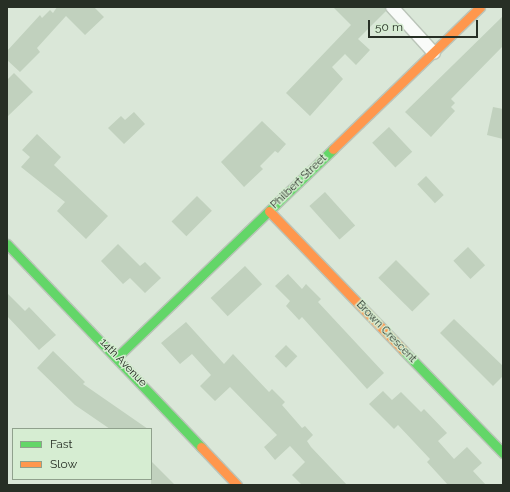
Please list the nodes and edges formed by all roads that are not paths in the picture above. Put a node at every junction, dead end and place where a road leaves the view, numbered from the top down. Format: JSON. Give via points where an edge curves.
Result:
{"nodes":[{"id":1,"x":392,"y":7,"type":"edge"},
{"id":2,"x":480,"y":7,"type":"edge"},
{"id":3,"x":434,"y":53,"type":"junction"},
{"id":4,"x":269,"y":211,"type":"junction"},
{"id":5,"x":7,"y":244,"type":"edge"},
{"id":6,"x":117,"y":357,"type":"junction"},
{"id":7,"x":503,"y":453,"type":"edge"},
{"id":8,"x":237,"y":485,"type":"edge"}],
"edges":[{"from":1,"to":3,"type":"street"},
{"from":2,"to":3,"type":"street","name":"Philbert Street"},
{"from":3,"to":4,"type":"street","name":"Philbert Street"},
{"from":4,"to":6,"type":"street","name":"Philbert Street"},
{"from":4,"to":7,"type":"street","name":"Brown Crescent"},
{"from":5,"to":6,"type":"street","name":"14th Avenue"},
{"from":6,"to":8,"type":"street","name":"14th Avenue"}]}
